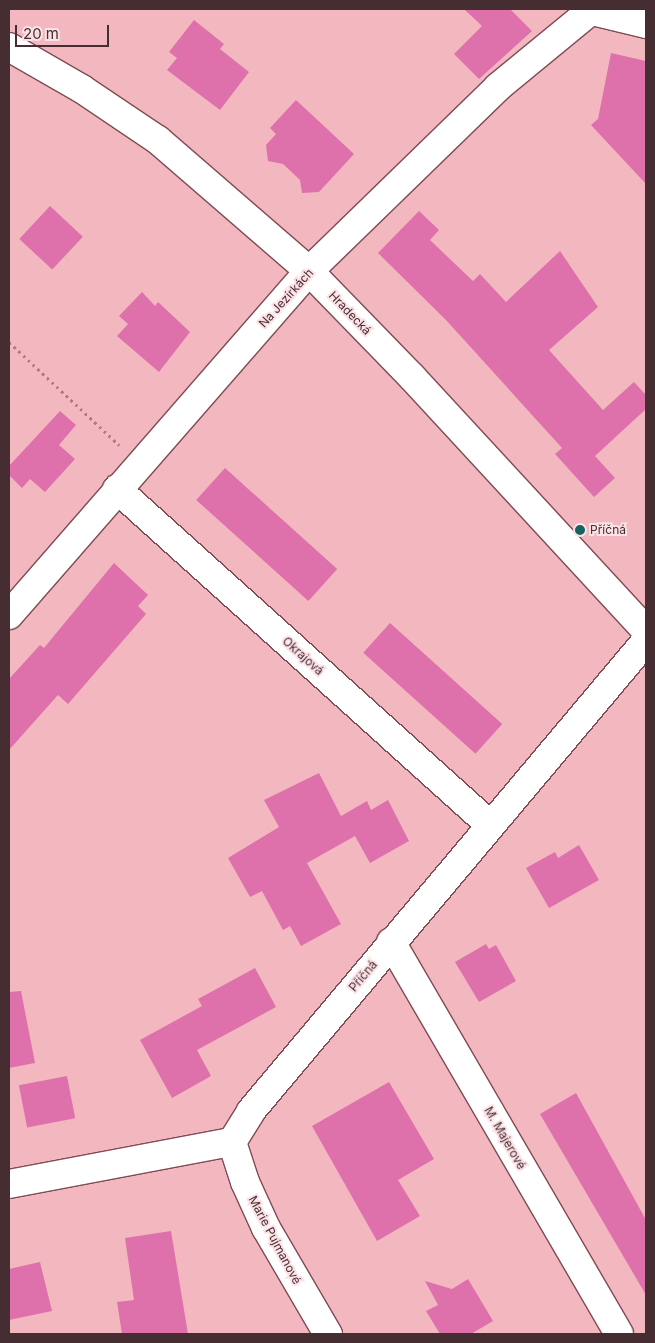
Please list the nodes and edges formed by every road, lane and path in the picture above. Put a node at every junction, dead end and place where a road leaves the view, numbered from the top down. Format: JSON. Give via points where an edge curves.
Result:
{"nodes":[{"id":1,"x":593,"y":10,"type":"edge"},
{"id":2,"x":646,"y":24,"type":"edge"},
{"id":3,"x":9,"y":47,"type":"edge"},
{"id":4,"x":309,"y":271,"type":"junction"},
{"id":5,"x":9,"y":342,"type":"edge"},
{"id":6,"x":140,"y":464,"type":"junction"},
{"id":7,"x":118,"y":489,"type":"junction"},
{"id":8,"x":9,"y":615,"type":"edge"},
{"id":9,"x":646,"y":631,"type":"edge"},
{"id":10,"x":646,"y":641,"type":"edge"},
{"id":11,"x":489,"y":824,"type":"junction"},
{"id":12,"x":391,"y":942,"type":"junction"},
{"id":13,"x":232,"y":1142,"type":"junction"},
{"id":14,"x":9,"y":1184,"type":"edge"},
{"id":15,"x":328,"y":1334,"type":"edge"},
{"id":16,"x":619,"y":1334,"type":"edge"}],
"edges":[{"from":1,"to":2,"type":"street","name":"Na Jezírkách"},
{"from":1,"to":4,"type":"street","name":"Na Jezírkách","via":[[498,87]]},
{"from":3,"to":4,"type":"street","name":"Hradecká","via":[[82,89],[158,140]]},
{"from":4,"to":6,"type":"street","name":"Na Jezírkách"},
{"from":4,"to":9,"type":"street","name":"Hradecká","via":[[412,377]]},
{"from":5,"to":6,"type":"path"},
{"from":6,"to":7,"type":"street","name":"Na Jezírkách"},
{"from":7,"to":8,"type":"street","name":"Na Jezírkách"},
{"from":7,"to":11,"type":"street","name":"Okrajová"},
{"from":10,"to":11,"type":"street","name":"Příčná"},
{"from":11,"to":12,"type":"street","name":"Příčná"},
{"from":12,"to":13,"type":"street","name":"Příčná","via":[[251,1111]]},
{"from":12,"to":16,"type":"street","name":"M. Majerové"},
{"from":13,"to":14,"type":"street"},
{"from":13,"to":15,"type":"street","name":"Marie Pujmanové","via":[[245,1182],[266,1228]]}]}
